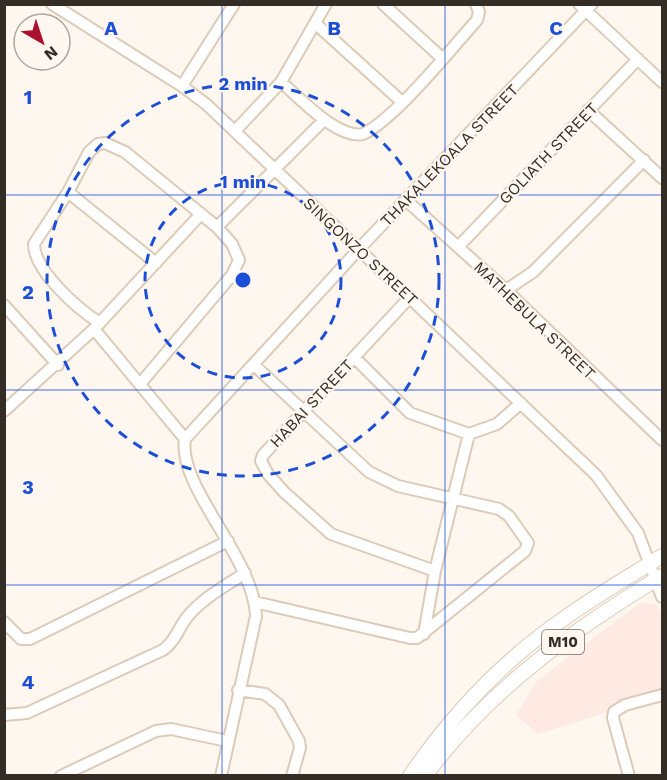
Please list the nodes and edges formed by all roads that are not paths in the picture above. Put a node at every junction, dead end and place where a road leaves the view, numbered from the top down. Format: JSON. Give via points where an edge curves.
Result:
{"nodes":[{"id":1,"x":52,"y":4,"type":"edge"},
{"id":2,"x":326,"y":4,"type":"edge"},
{"id":3,"x":383,"y":4,"type":"edge"},
{"id":4,"x":476,"y":4,"type":"edge"},
{"id":5,"x":231,"y":6,"type":"edge"},
{"id":6,"x":585,"y":7,"type":"edge"},
{"id":7,"x":315,"y":23,"type":"junction"},
{"id":8,"x":443,"y":59,"type":"junction"},
{"id":9,"x":638,"y":59,"type":"junction"},
{"id":10,"x":281,"y":82,"type":"junction"},
{"id":11,"x":663,"y":82,"type":"edge"},
{"id":12,"x":182,"y":86,"type":"junction"},
{"id":13,"x":402,"y":102,"type":"junction"},
{"id":14,"x":588,"y":111,"type":"junction"},
{"id":15,"x":324,"y":120,"type":"junction"},
{"id":16,"x":235,"y":130,"type":"junction"},
{"id":17,"x":644,"y":160,"type":"junction"},
{"id":18,"x":273,"y":168,"type":"junction"},
{"id":19,"x":663,"y":178,"type":"edge"},
{"id":20,"x":68,"y":192,"type":"junction"},
{"id":21,"x":407,"y":201,"type":"junction"},
{"id":22,"x":200,"y":215,"type":"junction"},
{"id":23,"x":217,"y":227,"type":"junction"},
{"id":24,"x":458,"y":247,"type":"junction"},
{"id":25,"x":359,"y":249,"type":"junction"},
{"id":26,"x":156,"y":263,"type":"junction"},
{"id":27,"x":506,"y":290,"type":"junction"},
{"id":28,"x":410,"y":297,"type":"junction"},
{"id":29,"x":4,"y":305,"type":"edge"},
{"id":30,"x":97,"y":326,"type":"junction"},
{"id":31,"x":354,"y":357,"type":"junction"},
{"id":32,"x":58,"y":365,"type":"junction"},
{"id":33,"x":254,"y":365,"type":"junction"},
{"id":34,"x":140,"y":384,"type":"junction"},
{"id":35,"x":521,"y":403,"type":"junction"},
{"id":36,"x":5,"y":408,"type":"edge"},
{"id":37,"x":302,"y":412,"type":"junction"},
{"id":38,"x":468,"y":434,"type":"junction"},
{"id":39,"x":185,"y":439,"type":"junction"},
{"id":40,"x":663,"y":440,"type":"edge"},
{"id":41,"x":453,"y":499,"type":"junction"},
{"id":42,"x":228,"y":541,"type":"junction"},
{"id":43,"x":656,"y":560,"type":"edge"},
{"id":44,"x":435,"y":571,"type":"junction"},
{"id":45,"x":245,"y":573,"type":"junction"},
{"id":46,"x":660,"y":577,"type":"edge"},
{"id":47,"x":663,"y":597,"type":"edge"},
{"id":48,"x":255,"y":602,"type":"junction"},
{"id":49,"x":4,"y":622,"type":"edge"},
{"id":50,"x":424,"y":634,"type":"junction"},
{"id":51,"x":238,"y":690,"type":"junction"},
{"id":52,"x":663,"y":695,"type":"edge"},
{"id":53,"x":4,"y":716,"type":"edge"},
{"id":54,"x":227,"y":741,"type":"junction"},
{"id":55,"x":61,"y":776,"type":"edge"},
{"id":56,"x":221,"y":776,"type":"edge"},
{"id":57,"x":292,"y":776,"type":"edge"},
{"id":58,"x":410,"y":776,"type":"edge"},
{"id":59,"x":425,"y":776,"type":"edge"},
{"id":60,"x":629,"y":776,"type":"edge"}],
"edges":[{"from":1,"to":12,"type":"street","name":"SINGONZO STREET"},
{"from":2,"to":7,"type":"street"},
{"from":3,"to":8,"type":"street"},
{"from":4,"to":8,"type":"street","via":[[477,20]]},
{"from":5,"to":12,"type":"street"},
{"from":6,"to":9,"type":"street"},
{"from":6,"to":21,"type":"street","name":"THAKALEKOALA STREET"},
{"from":7,"to":10,"type":"street"},
{"from":7,"to":13,"type":"street"},
{"from":8,"to":13,"type":"street"},
{"from":9,"to":11,"type":"street"},
{"from":9,"to":14,"type":"street","name":"GOLIATH STREET"},
{"from":10,"to":15,"type":"street"},
{"from":10,"to":16,"type":"street"},
{"from":12,"to":16,"type":"street","name":"SINGONZO STREET"},
{"from":13,"to":15,"type":"street","via":[[363,134],[348,133]]},
{"from":14,"to":17,"type":"street"},
{"from":14,"to":24,"type":"street","name":"GOLIATH STREET"},
{"from":15,"to":18,"type":"street"},
{"from":16,"to":18,"type":"street","name":"SINGONZO STREET"},
{"from":17,"to":19,"type":"street"},
{"from":17,"to":27,"type":"street","via":[[533,272]]},
{"from":18,"to":23,"type":"street"},
{"from":18,"to":25,"type":"street","name":"SINGONZO STREET"},
{"from":20,"to":22,"type":"street","via":[[89,152],[105,143],[124,152]]},
{"from":20,"to":26,"type":"street"},
{"from":20,"to":30,"type":"street","via":[[36,238],[34,249],[69,300]]},
{"from":21,"to":24,"type":"street","name":"MATHEBULA STREET"},
{"from":21,"to":25,"type":"street","name":"THAKALEKOALA STREET"},
{"from":22,"to":23,"type":"street"},
{"from":22,"to":26,"type":"street"},
{"from":23,"to":34,"type":"street","via":[[237,253],[237,267]]},
{"from":24,"to":27,"type":"street","name":"MATHEBULA STREET"},
{"from":25,"to":28,"type":"street","name":"SINGONZO STREET"},
{"from":25,"to":33,"type":"street","name":"THAKALEKOALA STREET"},
{"from":26,"to":30,"type":"street"},
{"from":27,"to":40,"type":"street","name":"MATHEBULA STREET"},
{"from":28,"to":31,"type":"street","name":"HABAI STREET"},
{"from":28,"to":35,"type":"street","name":"SINGONZO STREET"},
{"from":29,"to":32,"type":"street"},
{"from":30,"to":32,"type":"street"},
{"from":30,"to":34,"type":"street"},
{"from":31,"to":37,"type":"street","name":"HABAI STREET"},
{"from":31,"to":38,"type":"street","via":[[410,414]]},
{"from":32,"to":36,"type":"street"},
{"from":33,"to":37,"type":"street"},
{"from":33,"to":39,"type":"street","name":"THAKALEKOALA STREET"},
{"from":34,"to":39,"type":"street"},
{"from":35,"to":38,"type":"street","via":[[497,424]]},
{"from":35,"to":43,"type":"street","name":"SINGONZO STREET","via":[[596,475]]},
{"from":37,"to":41,"type":"street","via":[[369,472],[398,486]]},
{"from":37,"to":44,"type":"street","name":"HABAI STREET","via":[[263,455],[261,461],[268,474],[331,534]]},
{"from":38,"to":41,"type":"street"},
{"from":39,"to":42,"type":"street","via":[[183,452],[190,473]]},
{"from":41,"to":44,"type":"street"},
{"from":41,"to":50,"type":"street","via":[[504,511],[525,537],[527,547]]},
{"from":42,"to":45,"type":"street"},
{"from":42,"to":49,"type":"street","via":[[30,639],[21,639]]},
{"from":43,"to":46,"type":"street","name":"SINGONZO STREET"},
{"from":43,"to":58,"type":"main road","number":"M10","via":[[532,642],[472,698]]},
{"from":44,"to":50,"type":"street"},
{"from":45,"to":48,"type":"street"},
{"from":45,"to":53,"type":"street","via":[[198,606],[186,618],[177,637],[162,650],[27,713]]},
{"from":46,"to":47,"type":"street","name":"SINGONZO STREET"},
{"from":46,"to":59,"type":"main road","number":"M10","via":[[526,669],[460,732]]},
{"from":48,"to":50,"type":"street","via":[[410,638]]},
{"from":48,"to":51,"type":"street","via":[[256,616]]},
{"from":51,"to":54,"type":"street"},
{"from":51,"to":57,"type":"street","via":[[265,694],[279,705],[299,741]]},
{"from":52,"to":60,"type":"street","via":[[625,705],[614,712]]},
{"from":54,"to":55,"type":"street","via":[[171,729],[156,731]]},
{"from":54,"to":56,"type":"street"}]}
